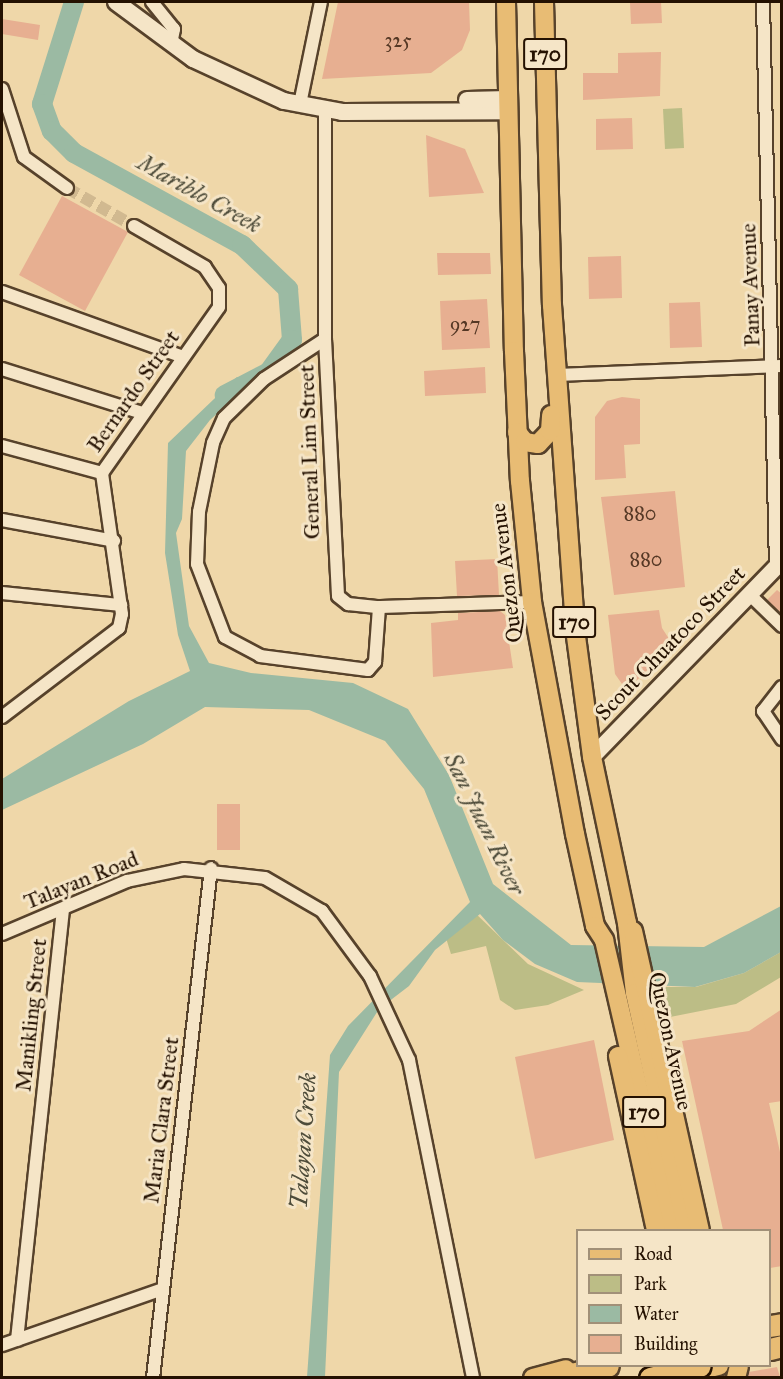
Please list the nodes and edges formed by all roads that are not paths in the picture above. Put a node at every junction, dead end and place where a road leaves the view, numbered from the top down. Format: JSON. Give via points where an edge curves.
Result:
{"nodes":[{"id":1,"x":116,"y":2,"type":"edge"},
{"id":2,"x":152,"y":2,"type":"edge"},
{"id":3,"x":321,"y":2,"type":"edge"},
{"id":4,"x":506,"y":2,"type":"edge"},
{"id":5,"x":544,"y":2,"type":"edge"},
{"id":6,"x":763,"y":2,"type":"edge"},
{"id":7,"x":171,"y":44,"type":"junction"},
{"id":8,"x":2,"y":89,"type":"edge"},
{"id":9,"x":300,"y":104,"type":"junction"},
{"id":10,"x":508,"y":105,"type":"junction"},
{"id":11,"x":325,"y":107,"type":"junction"},
{"id":12,"x":67,"y":188,"type":"tunnel mouth"},
{"id":13,"x":134,"y":226,"type":"tunnel mouth"},
{"id":14,"x":2,"y":292,"type":"edge"},
{"id":15,"x":325,"y":339,"type":"junction"},
{"id":16,"x":181,"y":356,"type":"junction"},
{"id":17,"x":556,"y":367,"type":"junction"},
{"id":18,"x":777,"y":367,"type":"edge"},
{"id":19,"x":2,"y":369,"type":"edge"},
{"id":20,"x":142,"y":412,"type":"junction"},
{"id":21,"x":517,"y":432,"type":"junction"},
{"id":22,"x":2,"y":446,"type":"edge"},
{"id":23,"x":102,"y":473,"type":"junction"},
{"id":24,"x":2,"y":520,"type":"edge"},
{"id":25,"x":114,"y":541,"type":"junction"},
{"id":26,"x":779,"y":564,"type":"edge"},
{"id":27,"x":2,"y":593,"type":"edge"},
{"id":28,"x":749,"y":594,"type":"junction"},
{"id":29,"x":532,"y":602,"type":"junction"},
{"id":30,"x":121,"y":605,"type":"junction"},
{"id":31,"x":379,"y":607,"type":"junction"},
{"id":32,"x":782,"y":626,"type":"edge"},
{"id":33,"x":782,"y":687,"type":"edge"},
{"id":34,"x":2,"y":717,"type":"edge"},
{"id":35,"x":782,"y":739,"type":"edge"},
{"id":36,"x":592,"y":757,"type":"junction"},
{"id":37,"x":211,"y":868,"type":"junction"},
{"id":38,"x":63,"y":910,"type":"junction"},
{"id":39,"x":2,"y":934,"type":"edge"},
{"id":40,"x":642,"y":991,"type":"junction"},
{"id":41,"x":610,"y":994,"type":"junction"},
{"id":42,"x":656,"y":1229,"type":"edge"},
{"id":43,"x":671,"y":1229,"type":"edge"},
{"id":44,"x":687,"y":1229,"type":"edge"},
{"id":45,"x":700,"y":1229,"type":"edge"},
{"id":46,"x":163,"y":1289,"type":"junction"},
{"id":47,"x":17,"y":1340,"type":"junction"},
{"id":48,"x":2,"y":1346,"type":"edge"},
{"id":49,"x":576,"y":1366,"type":"edge"},
{"id":50,"x":599,"y":1367,"type":"edge"},
{"id":51,"x":709,"y":1367,"type":"edge"},
{"id":52,"x":688,"y":1371,"type":"edge"},
{"id":53,"x":153,"y":1377,"type":"edge"},
{"id":54,"x":473,"y":1377,"type":"edge"},
{"id":55,"x":533,"y":1377,"type":"edge"},
{"id":56,"x":552,"y":1377,"type":"edge"},
{"id":57,"x":650,"y":1377,"type":"edge"}],
"edges":[{"from":1,"to":7,"type":"main road"},
{"from":2,"to":7,"type":"street","via":[[174,29]]},
{"from":3,"to":9,"type":"street"},
{"from":4,"to":10,"type":"main road","name":"Quezon Avenue","number":"170"},
{"from":5,"to":17,"type":"main road","number":"170"},
{"from":6,"to":18,"type":"street","name":"Panay Avenue"},
{"from":7,"to":9,"type":"main road","via":[[236,82]]},
{"from":8,"to":12,"type":"street","via":[[24,157],[38,171]]},
{"from":9,"to":11,"type":"main road"},
{"from":10,"to":11,"type":"main road","via":[[342,112]]},
{"from":10,"to":21,"type":"main road","name":"Quezon Avenue","number":"170"},
{"from":11,"to":15,"type":"street","name":"General Lim Street"},
{"from":13,"to":16,"type":"street","name":"Bernardo Street","via":[[205,267],[219,288],[219,306]]},
{"from":14,"to":16,"type":"street"},
{"from":15,"to":31,"type":"street","name":"General Lim Street","via":[[336,589],[348,604]]},
{"from":15,"to":31,"type":"street","via":[[264,379],[224,418],[213,443],[199,512],[197,564],[225,637],[260,656],[368,670],[375,662]]},
{"from":16,"to":20,"type":"street","name":"Bernardo Street"},
{"from":17,"to":18,"type":"street"},
{"from":17,"to":21,"type":"main road","via":[[550,431],[544,441],[532,445]]},
{"from":17,"to":36,"type":"main road","number":"170","via":[[572,605]]},
{"from":18,"to":26,"type":"street","name":"Panay Avenue"},
{"from":19,"to":20,"type":"street"},
{"from":20,"to":23,"type":"street","name":"Bernardo Street"},
{"from":21,"to":29,"type":"main road","name":"Quezon Avenue","number":"170"},
{"from":22,"to":23,"type":"street"},
{"from":23,"to":25,"type":"street","name":"Bernardo Street"},
{"from":24,"to":25,"type":"street"},
{"from":25,"to":30,"type":"street","name":"Bernardo Street"},
{"from":26,"to":28,"type":"main road","name":"Scout Chuatoco Street"},
{"from":27,"to":30,"type":"street"},
{"from":28,"to":32,"type":"street"},
{"from":28,"to":36,"type":"main road","name":"Scout Chuatoco Street"},
{"from":29,"to":31,"type":"street","name":"General Lim Street"},
{"from":29,"to":41,"type":"main road","name":"Quezon Avenue","number":"170","via":[[560,767]]},
{"from":30,"to":34,"type":"street","name":"Bernardo Street","via":[[119,628]]},
{"from":33,"to":35,"type":"street","via":[[763,711]]},
{"from":36,"to":40,"type":"main road","number":"170"},
{"from":37,"to":38,"type":"street","name":"Talayan Road","via":[[159,872]]},
{"from":37,"to":46,"type":"street","name":"Maria Clara Street"},
{"from":37,"to":54,"type":"street","name":"Talayan Road","via":[[265,878],[322,911],[358,959],[386,1006],[409,1060]]},
{"from":38,"to":39,"type":"street","name":"Talayan Road"},
{"from":38,"to":47,"type":"street","name":"Manikling Street"},
{"from":40,"to":44,"type":"main road","name":"Quezon Avenue","number":"170"},
{"from":40,"to":45,"type":"main road"},
{"from":41,"to":42,"type":"main road"},
{"from":41,"to":43,"type":"main road","name":"Quezon Avenue","number":"170"},
{"from":46,"to":47,"type":"street"},
{"from":46,"to":53,"type":"street","name":"Maria Clara Street"},
{"from":47,"to":48,"type":"street"},
{"from":49,"to":55,"type":"main road"},
{"from":50,"to":56,"type":"highway"},
{"from":51,"to":52,"type":"main road"},
{"from":52,"to":57,"type":"highway","bridge":true}]}
